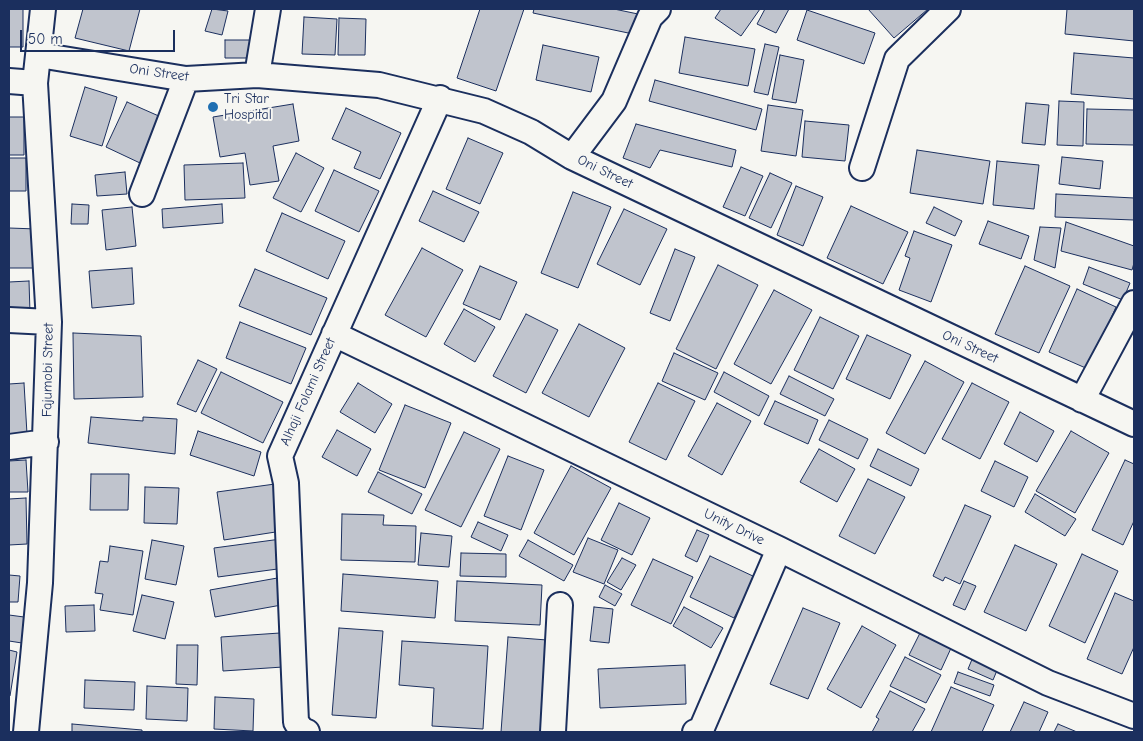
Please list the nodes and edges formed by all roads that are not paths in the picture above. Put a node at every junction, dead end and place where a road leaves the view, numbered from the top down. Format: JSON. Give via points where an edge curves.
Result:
{"nodes":[{"id":1,"x":43,"y":9,"type":"edge"},
{"id":2,"x":268,"y":9,"type":"edge"},
{"id":3,"x":658,"y":9,"type":"edge"},
{"id":4,"x":948,"y":9,"type":"edge"},
{"id":5,"x":39,"y":55,"type":"junction"},
{"id":6,"x":257,"y":75,"type":"junction"},
{"id":7,"x":186,"y":79,"type":"junction"},
{"id":8,"x":9,"y":82,"type":"edge"},
{"id":9,"x":35,"y":83,"type":"junction"},
{"id":10,"x":440,"y":98,"type":"junction"},
{"id":11,"x":572,"y":157,"type":"junction"},
{"id":12,"x":862,"y":168,"type":"dead end"},
{"id":13,"x":142,"y":194,"type":"dead end"},
{"id":14,"x":1134,"y":302,"type":"edge"},
{"id":15,"x":9,"y":320,"type":"edge"},
{"id":16,"x":49,"y":322,"type":"junction"},
{"id":17,"x":334,"y":334,"type":"junction"},
{"id":18,"x":1082,"y":400,"type":"junction"},
{"id":19,"x":1134,"y":424,"type":"edge"},
{"id":20,"x":46,"y":442,"type":"junction"},
{"id":21,"x":9,"y":447,"type":"edge"},
{"id":22,"x":779,"y":549,"type":"junction"},
{"id":23,"x":560,"y":604,"type":"dead end"},
{"id":24,"x":1134,"y":716,"type":"edge"},
{"id":25,"x":21,"y":721,"type":"edge"},
{"id":26,"x":307,"y":732,"type":"edge"},
{"id":27,"x":553,"y":732,"type":"edge"},
{"id":28,"x":695,"y":732,"type":"edge"}],
"edges":[{"from":1,"to":5,"type":"street","name":"Fajumobi Street"},
{"from":2,"to":6,"type":"street"},
{"from":3,"to":11,"type":"street","via":[[650,17],[614,101]]},
{"from":4,"to":12,"type":"street","via":[[897,60]]},
{"from":5,"to":7,"type":"street","name":"Oni Street"},
{"from":5,"to":9,"type":"street","name":"Fajumobi Street"},
{"from":6,"to":7,"type":"street","name":"Oni Street"},
{"from":6,"to":10,"type":"street","name":"Oni Street","via":[[379,84]]},
{"from":7,"to":13,"type":"street"},
{"from":8,"to":9,"type":"street"},
{"from":9,"to":16,"type":"street","name":"Fajumobi Street"},
{"from":10,"to":11,"type":"street","name":"Oni Street","via":[[500,118]]},
{"from":10,"to":17,"type":"street","name":"Alhaji Folami Street"},
{"from":11,"to":18,"type":"street","name":"Oni Street"},
{"from":14,"to":18,"type":"street"},
{"from":15,"to":16,"type":"street"},
{"from":16,"to":20,"type":"street","name":"Fajumobi Street"},
{"from":17,"to":22,"type":"street","name":"Unity Drive"},
{"from":17,"to":26,"type":"street","name":"Alhaji Folami Street","via":[[280,456],[286,483],[296,722]]},
{"from":18,"to":19,"type":"street","name":"Oni Street"},
{"from":20,"to":21,"type":"street"},
{"from":20,"to":25,"type":"street","name":"Fajumobi Street","via":[[40,583]]},
{"from":22,"to":24,"type":"street","name":"Unity Drive","via":[[1048,683]]},
{"from":22,"to":28,"type":"street","via":[[701,730]]},
{"from":23,"to":27,"type":"street"}]}
